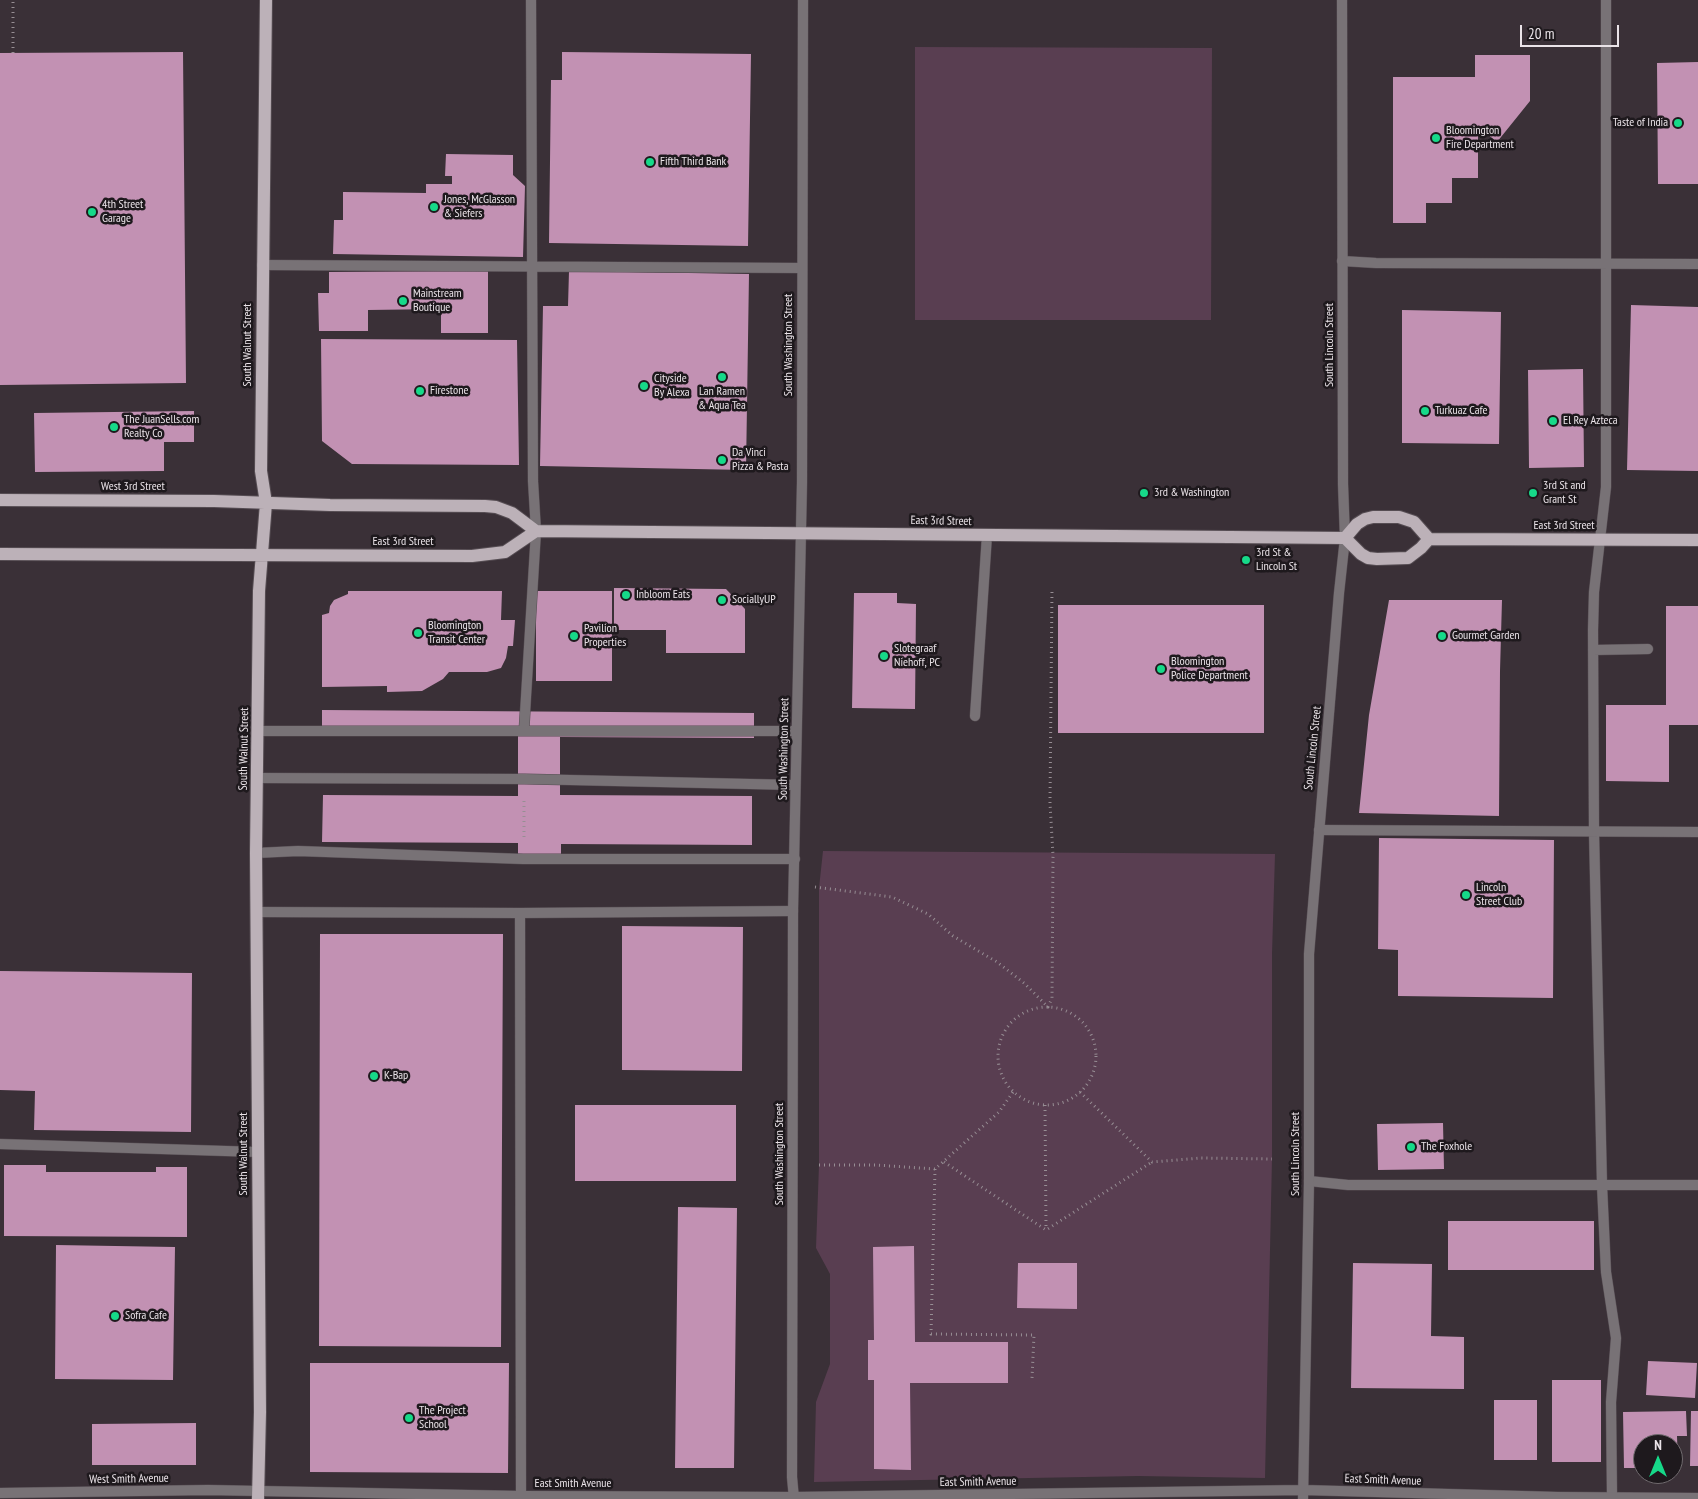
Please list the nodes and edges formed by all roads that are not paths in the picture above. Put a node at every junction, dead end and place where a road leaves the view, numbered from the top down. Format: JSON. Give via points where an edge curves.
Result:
{"nodes":[{"id":1,"x":266,"y":0,"type":"edge"},
{"id":2,"x":530,"y":0,"type":"edge"},
{"id":3,"x":803,"y":0,"type":"edge"},
{"id":4,"x":1342,"y":0,"type":"edge"},
{"id":5,"x":1606,"y":0,"type":"edge"},
{"id":6,"x":1342,"y":261,"type":"junction"},
{"id":7,"x":1605,"y":264,"type":"junction"},
{"id":8,"x":1698,"y":264,"type":"edge"},
{"id":9,"x":262,"y":265,"type":"junction"},
{"id":10,"x":531,"y":267,"type":"junction"},
{"id":11,"x":802,"y":268,"type":"junction"},
{"id":12,"x":0,"y":500,"type":"edge"},
{"id":13,"x":266,"y":503,"type":"junction"},
{"id":14,"x":536,"y":531,"type":"junction"},
{"id":15,"x":801,"y":533,"type":"junction"},
{"id":16,"x":987,"y":535,"type":"junction"},
{"id":17,"x":1345,"y":538,"type":"junction"},
{"id":18,"x":1429,"y":538,"type":"junction"},
{"id":19,"x":1600,"y":540,"type":"junction"},
{"id":20,"x":1698,"y":540,"type":"edge"},
{"id":21,"x":0,"y":554,"type":"edge"},
{"id":22,"x":263,"y":555,"type":"junction"},
{"id":23,"x":1648,"y":649,"type":"dead end"},
{"id":24,"x":1593,"y":650,"type":"junction"},
{"id":25,"x":975,"y":716,"type":"dead end"},
{"id":26,"x":524,"y":730,"type":"junction"},
{"id":27,"x":258,"y":731,"type":"junction"},
{"id":28,"x":796,"y":731,"type":"junction"},
{"id":29,"x":257,"y":778,"type":"junction"},
{"id":30,"x":795,"y":785,"type":"junction"},
{"id":31,"x":1319,"y":830,"type":"junction"},
{"id":32,"x":1594,"y":832,"type":"junction"},
{"id":33,"x":1698,"y":832,"type":"edge"},
{"id":34,"x":256,"y":852,"type":"junction"},
{"id":35,"x":795,"y":859,"type":"junction"},
{"id":36,"x":794,"y":910,"type":"junction"},
{"id":37,"x":256,"y":912,"type":"junction"},
{"id":38,"x":520,"y":913,"type":"junction"},
{"id":39,"x":0,"y":1144,"type":"edge"},
{"id":40,"x":258,"y":1152,"type":"junction"},
{"id":41,"x":1309,"y":1181,"type":"junction"},
{"id":42,"x":1602,"y":1185,"type":"junction"},
{"id":43,"x":1698,"y":1185,"type":"edge"},
{"id":44,"x":0,"y":1493,"type":"edge"},
{"id":45,"x":1303,"y":1494,"type":"edge"},
{"id":46,"x":258,"y":1495,"type":"edge"},
{"id":47,"x":521,"y":1498,"type":"edge"},
{"id":48,"x":794,"y":1498,"type":"edge"},
{"id":49,"x":1558,"y":1498,"type":"edge"},
{"id":50,"x":1612,"y":1498,"type":"junction"},
{"id":51,"x":1698,"y":1498,"type":"edge"}],
"edges":[{"from":1,"to":9,"type":"main road","name":"South Walnut Street"},
{"from":2,"to":10,"type":"street"},
{"from":3,"to":11,"type":"street","name":"South Washington Street"},
{"from":4,"to":6,"type":"street","name":"South Lincoln Street"},
{"from":5,"to":7,"type":"street"},
{"from":6,"to":7,"type":"street"},
{"from":6,"to":17,"type":"street","name":"South Lincoln Street"},
{"from":7,"to":8,"type":"street"},
{"from":7,"to":19,"type":"street","via":[[1606,487]]},
{"from":9,"to":10,"type":"street"},
{"from":9,"to":13,"type":"main road","name":"South Walnut Street","via":[[261,471]]},
{"from":10,"to":11,"type":"street"},
{"from":10,"to":14,"type":"street"},
{"from":11,"to":15,"type":"street","name":"South Washington Street"},
{"from":12,"to":13,"type":"main road","name":"West 3rd Street"},
{"from":13,"to":14,"type":"main road","via":[[496,507],[512,513]]},
{"from":13,"to":22,"type":"main road","name":"South Walnut Street"},
{"from":14,"to":15,"type":"main road","name":"East 3rd Street"},
{"from":14,"to":22,"type":"main road","name":"East 3rd Street","via":[[505,552],[484,556]]},
{"from":14,"to":26,"type":"street"},
{"from":15,"to":16,"type":"main road","name":"East 3rd Street"},
{"from":15,"to":28,"type":"street","name":"South Washington Street"},
{"from":16,"to":17,"type":"main road","name":"East 3rd Street"},
{"from":16,"to":25,"type":"street"},
{"from":17,"to":18,"type":"main road","via":[[1365,519],[1400,517],[1414,522]]},
{"from":17,"to":18,"type":"main road","via":[[1361,554],[1377,559],[1408,558]]},
{"from":17,"to":31,"type":"street","name":"South Lincoln Street"},
{"from":18,"to":19,"type":"main road","name":"East 3rd Street"},
{"from":19,"to":20,"type":"main road","name":"East 3rd Street"},
{"from":19,"to":24,"type":"street","via":[[1594,592]]},
{"from":21,"to":22,"type":"main road"},
{"from":22,"to":27,"type":"main road","name":"South Walnut Street"},
{"from":23,"to":24,"type":"street"},
{"from":24,"to":32,"type":"street"},
{"from":26,"to":27,"type":"street"},
{"from":26,"to":28,"type":"street"},
{"from":27,"to":29,"type":"main road","name":"South Walnut Street"},
{"from":28,"to":30,"type":"street","name":"South Washington Street"},
{"from":29,"to":30,"type":"street"},
{"from":29,"to":34,"type":"main road","name":"South Walnut Street"},
{"from":30,"to":35,"type":"street","name":"South Washington Street"},
{"from":31,"to":32,"type":"street"},
{"from":31,"to":41,"type":"street","name":"South Lincoln Street","via":[[1309,954]]},
{"from":32,"to":33,"type":"street"},
{"from":32,"to":42,"type":"street"},
{"from":34,"to":35,"type":"street","via":[[524,859]]},
{"from":34,"to":37,"type":"main road","name":"South Walnut Street"},
{"from":35,"to":36,"type":"street","name":"South Washington Street"},
{"from":36,"to":38,"type":"street"},
{"from":36,"to":48,"type":"street","name":"South Washington Street"},
{"from":37,"to":38,"type":"street"},
{"from":37,"to":40,"type":"main road","name":"South Walnut Street"},
{"from":38,"to":47,"type":"street"},
{"from":39,"to":40,"type":"street"},
{"from":40,"to":46,"type":"main road","name":"South Walnut Street"},
{"from":41,"to":42,"type":"street","via":[[1348,1185]]},
{"from":41,"to":45,"type":"street","name":"South Lincoln Street"},
{"from":42,"to":43,"type":"street"},
{"from":42,"to":50,"type":"street","via":[[1606,1272],[1616,1338],[1611,1402]]},
{"from":44,"to":46,"type":"street","name":"West Smith Avenue"},
{"from":45,"to":48,"type":"street","name":"East Smith Avenue"},
{"from":45,"to":49,"type":"street","name":"East Smith Avenue"},
{"from":46,"to":47,"type":"street","name":"East Smith Avenue"},
{"from":47,"to":48,"type":"street","name":"East Smith Avenue"},
{"from":49,"to":50,"type":"street","name":"East Smith Avenue"},
{"from":50,"to":51,"type":"street","name":"East Smith Avenue"}]}
